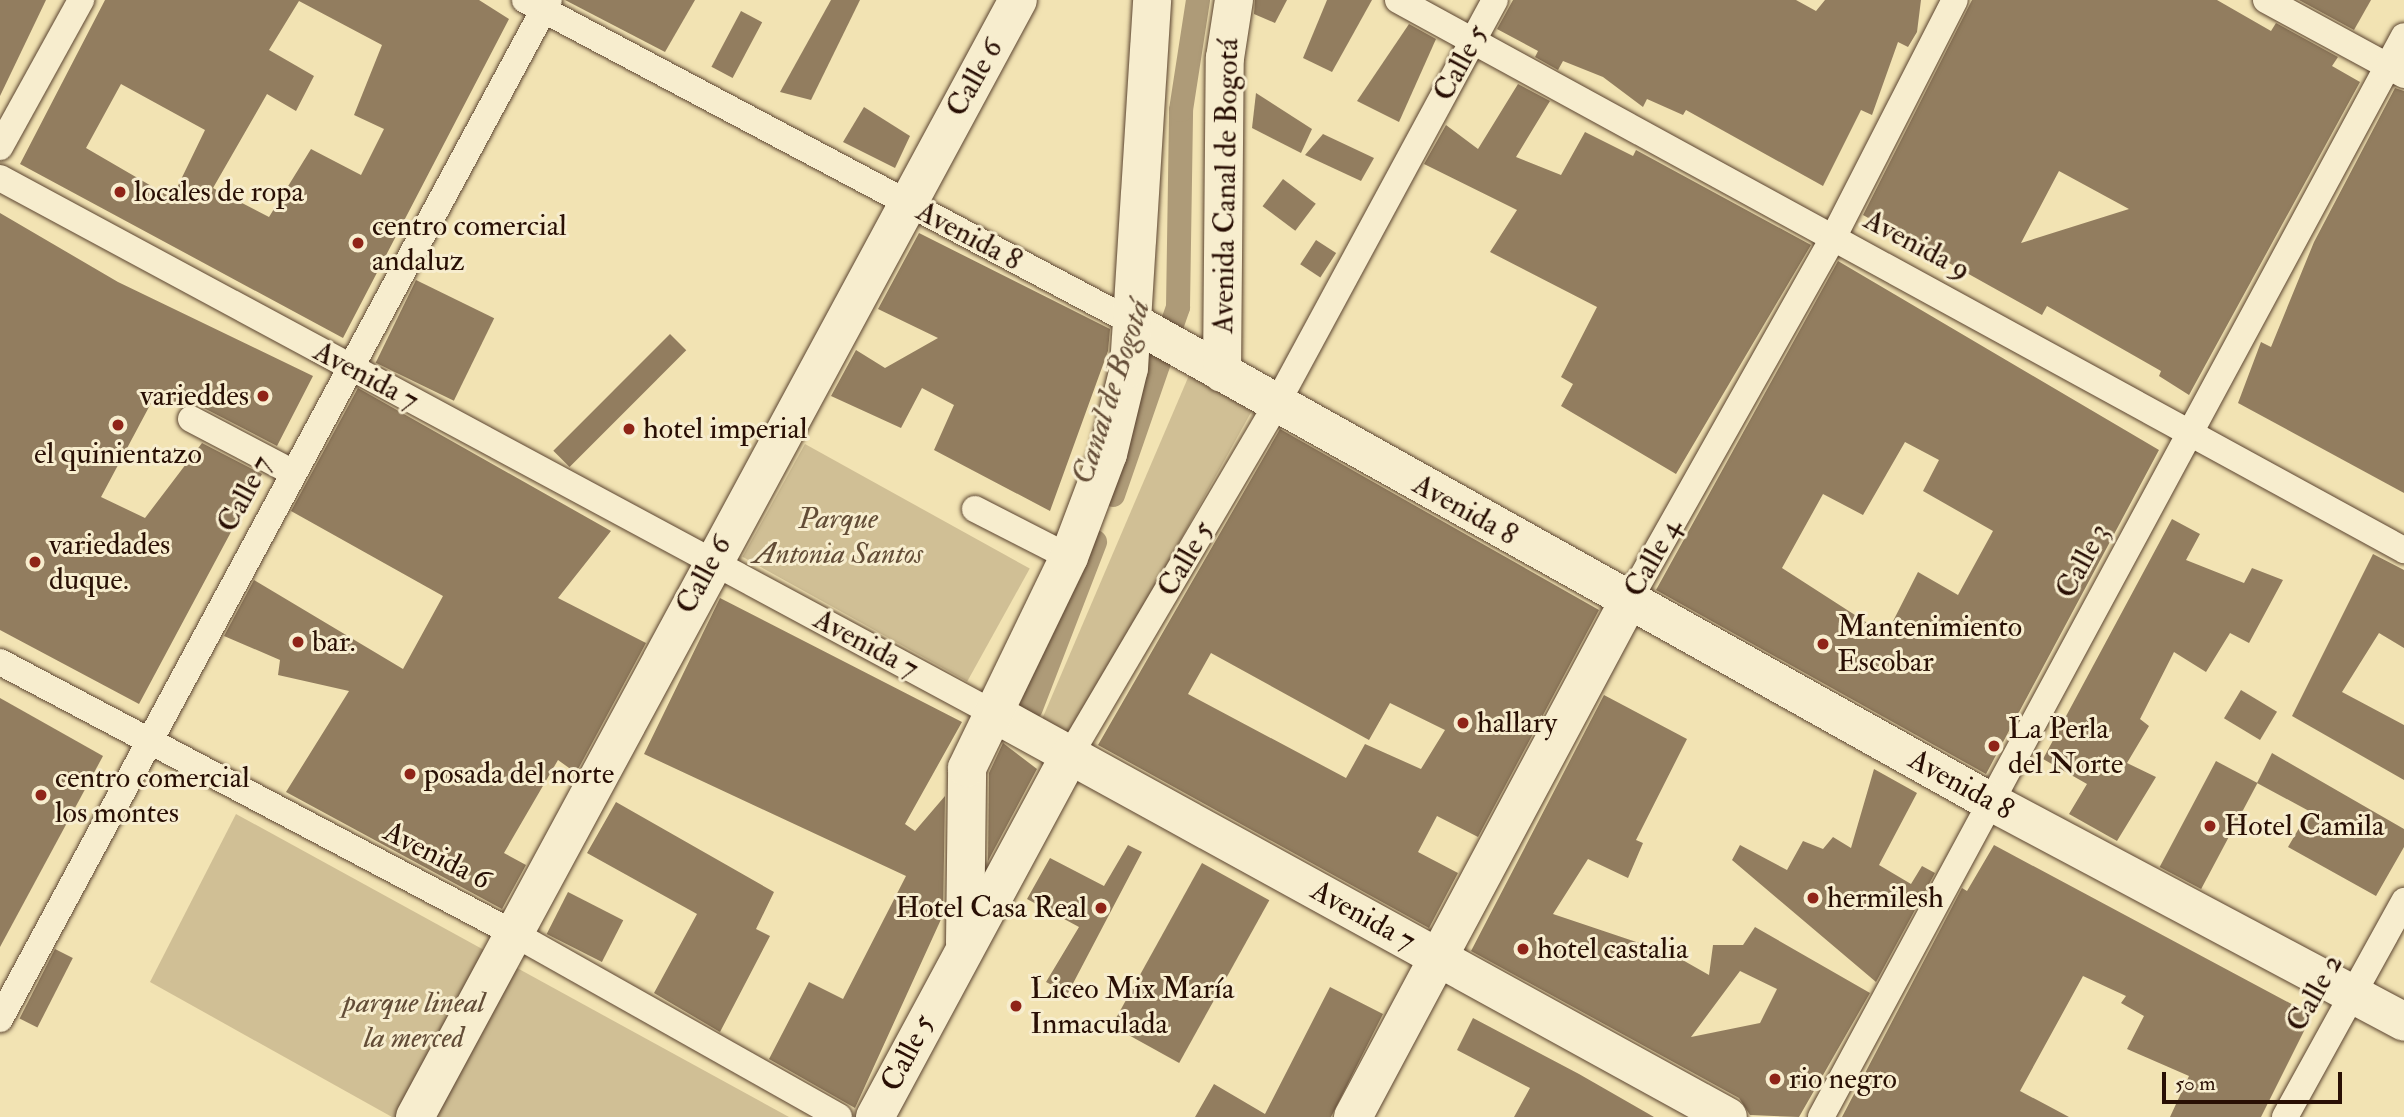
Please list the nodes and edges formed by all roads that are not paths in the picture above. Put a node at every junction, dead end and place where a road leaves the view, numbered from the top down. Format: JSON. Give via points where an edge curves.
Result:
{"nodes":[{"id":1,"x":81,"y":0,"type":"edge"},
{"id":2,"x":1018,"y":0,"type":"edge"},
{"id":3,"x":1152,"y":0,"type":"edge"},
{"id":4,"x":1234,"y":0,"type":"edge"},
{"id":5,"x":1398,"y":0,"type":"edge"},
{"id":6,"x":1495,"y":0,"type":"edge"},
{"id":7,"x":1955,"y":0,"type":"edge"},
{"id":8,"x":2266,"y":0,"type":"edge"},
{"id":9,"x":539,"y":3,"type":"edge"},
{"id":10,"x":2404,"y":36,"type":"edge"},
{"id":11,"x":1472,"y":42,"type":"junction"},
{"id":12,"x":2395,"y":71,"type":"edge"},
{"id":13,"x":0,"y":147,"type":"edge"},
{"id":14,"x":0,"y":178,"type":"edge"},
{"id":15,"x":906,"y":203,"type":"junction"},
{"id":16,"x":1833,"y":238,"type":"junction"},
{"id":17,"x":1159,"y":338,"type":"junction"},
{"id":18,"x":350,"y":368,"type":"junction"},
{"id":19,"x":1222,"y":373,"type":"junction"},
{"id":20,"x":1276,"y":405,"type":"junction"},
{"id":21,"x":191,"y":419,"type":"dead end"},
{"id":22,"x":2191,"y":428,"type":"junction"},
{"id":23,"x":294,"y":473,"type":"junction"},
{"id":24,"x":975,"y":509,"type":"dead end"},
{"id":25,"x":2404,"y":550,"type":"edge"},
{"id":26,"x":1069,"y":557,"type":"junction"},
{"id":27,"x":712,"y":561,"type":"junction"},
{"id":28,"x":1628,"y":602,"type":"junction"},
{"id":29,"x":0,"y":662,"type":"edge"},
{"id":30,"x":997,"y":715,"type":"junction"},
{"id":31,"x":149,"y":744,"type":"junction"},
{"id":32,"x":1070,"y":755,"type":"junction"},
{"id":33,"x":1991,"y":802,"type":"junction"},
{"id":34,"x":2404,"y":901,"type":"edge"},
{"id":35,"x":513,"y":933,"type":"junction"},
{"id":36,"x":965,"y":943,"type":"junction"},
{"id":37,"x":1438,"y":958,"type":"junction"},
{"id":38,"x":2352,"y":994,"type":"junction"},
{"id":39,"x":0,"y":1019,"type":"edge"},
{"id":40,"x":2404,"y":1022,"type":"edge"},
{"id":41,"x":415,"y":1117,"type":"edge"},
{"id":42,"x":839,"y":1117,"type":"edge"},
{"id":43,"x":875,"y":1117,"type":"edge"},
{"id":44,"x":1353,"y":1117,"type":"edge"},
{"id":45,"x":1728,"y":1117,"type":"edge"},
{"id":46,"x":1821,"y":1117,"type":"edge"},
{"id":47,"x":2286,"y":1117,"type":"edge"}],
"edges":[{"from":1,"to":13,"type":"street"},
{"from":2,"to":15,"type":"main road","name":"Calle 6"},
{"from":3,"to":17,"type":"main road"},
{"from":4,"to":19,"type":"main road","name":"Avenida Canal de Bogotá","via":[[1225,58]]},
{"from":5,"to":11,"type":"street","name":"Avenida 9"},
{"from":6,"to":11,"type":"street","name":"Calle 5"},
{"from":7,"to":16,"type":"street","name":"Calle 4"},
{"from":8,"to":12,"type":"street"},
{"from":9,"to":15,"type":"street","name":"Avenida 8"},
{"from":9,"to":18,"type":"street","name":"Calle 7"},
{"from":10,"to":12,"type":"street","name":"Calle 3"},
{"from":11,"to":16,"type":"street","name":"Avenida 9"},
{"from":11,"to":20,"type":"street","name":"Calle 5"},
{"from":12,"to":22,"type":"street","name":"Calle 3"},
{"from":14,"to":18,"type":"street","name":"Avenida 7"},
{"from":15,"to":17,"type":"street","name":"Avenida 8"},
{"from":15,"to":27,"type":"main road","name":"Calle 6"},
{"from":16,"to":22,"type":"street","name":"Avenida 9"},
{"from":16,"to":28,"type":"street","name":"Calle 4"},
{"from":17,"to":19,"type":"main road","name":"Avenida 8"},
{"from":17,"to":26,"type":"main road"},
{"from":18,"to":23,"type":"street","name":"Calle 7"},
{"from":18,"to":27,"type":"street","name":"Avenida 7"},
{"from":19,"to":20,"type":"main road","name":"Avenida 8"},
{"from":20,"to":28,"type":"main road","name":"Avenida 8"},
{"from":20,"to":32,"type":"street","name":"Calle 5"},
{"from":21,"to":23,"type":"street"},
{"from":22,"to":25,"type":"street","name":"Avenida 9"},
{"from":22,"to":33,"type":"street","name":"Calle 3"},
{"from":23,"to":31,"type":"street","name":"Calle 7"},
{"from":24,"to":26,"type":"street"},
{"from":26,"to":30,"type":"main road"},
{"from":27,"to":30,"type":"street","name":"Avenida 7"},
{"from":27,"to":35,"type":"main road","name":"Calle 6"},
{"from":28,"to":33,"type":"main road","name":"Avenida 8"},
{"from":28,"to":37,"type":"main road","name":"Calle 4"},
{"from":29,"to":31,"type":"street","name":"Avenida 6"},
{"from":30,"to":32,"type":"main road","name":"Avenida 7"},
{"from":30,"to":36,"type":"main road","via":[[967,768]]},
{"from":31,"to":35,"type":"street","name":"Avenida 6"},
{"from":31,"to":39,"type":"street","name":"Calle 7"},
{"from":32,"to":36,"type":"main road","name":"Calle 5"},
{"from":32,"to":37,"type":"main road","name":"Avenida 7"},
{"from":33,"to":38,"type":"main road","name":"Avenida 8"},
{"from":33,"to":46,"type":"street","name":"Calle 3"},
{"from":34,"to":38,"type":"street","name":"Calle 2"},
{"from":35,"to":41,"type":"main road","name":"Calle 6"},
{"from":35,"to":42,"type":"street","name":"Avenida 6"},
{"from":36,"to":43,"type":"main road","name":"Calle 5"},
{"from":37,"to":44,"type":"main road","name":"Calle 4"},
{"from":37,"to":45,"type":"main road","name":"Avenida 7"},
{"from":38,"to":40,"type":"main road","name":"Avenida 8"},
{"from":38,"to":47,"type":"street","name":"Calle 2"}]}
